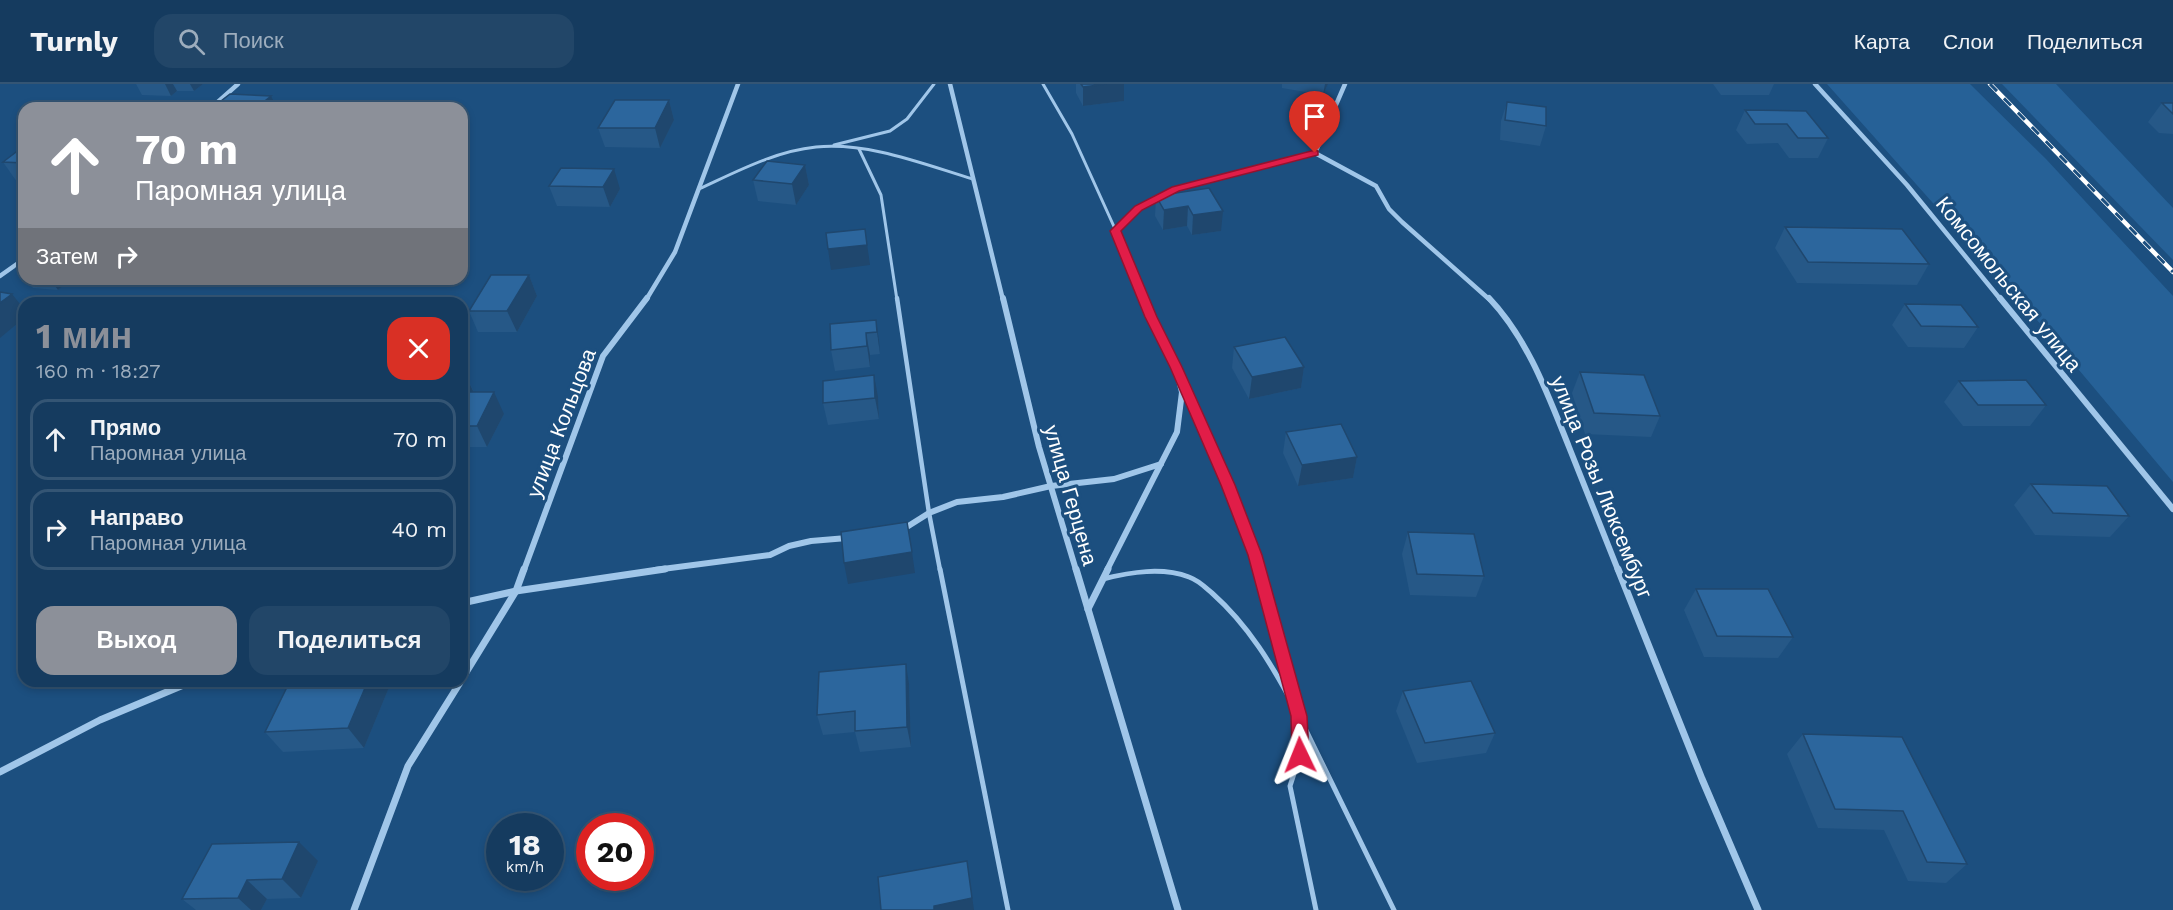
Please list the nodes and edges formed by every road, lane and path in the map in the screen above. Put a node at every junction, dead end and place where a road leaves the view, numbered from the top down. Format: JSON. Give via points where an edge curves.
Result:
{"nodes":[{"id":1,"x":238,"y":84,"type":"edge"},
{"id":2,"x":738,"y":84,"type":"edge"},
{"id":3,"x":934,"y":84,"type":"edge"},
{"id":4,"x":950,"y":84,"type":"edge"},
{"id":5,"x":1043,"y":84,"type":"edge"},
{"id":6,"x":1345,"y":84,"type":"edge"},
{"id":7,"x":1815,"y":84,"type":"edge"},
{"id":8,"x":218,"y":102,"type":"edge"},
{"id":9,"x":828,"y":146,"type":"junction"},
{"id":10,"x":859,"y":149,"type":"junction"},
{"id":11,"x":1315,"y":153,"type":"junction"},
{"id":12,"x":973,"y":179,"type":"junction"},
{"id":13,"x":699,"y":189,"type":"junction"},
{"id":14,"x":1116,"y":231,"type":"junction"},
{"id":15,"x":18,"y":263,"type":"edge"},
{"id":16,"x":0,"y":276,"type":"edge"},
{"id":17,"x":1176,"y":367,"type":"junction"},
{"id":18,"x":1161,"y":464,"type":"junction"},
{"id":19,"x":1051,"y":486,"type":"junction"},
{"id":20,"x":2173,"y":508,"type":"edge"},
{"id":21,"x":929,"y":513,"type":"junction"},
{"id":22,"x":892,"y":534,"type":"edge"},
{"id":23,"x":850,"y":538,"type":"edge"},
{"id":24,"x":1103,"y":579,"type":"junction"},
{"id":25,"x":516,"y":591,"type":"junction"},
{"id":26,"x":468,"y":602,"type":"edge"},
{"id":27,"x":1088,"y":609,"type":"junction"},
{"id":28,"x":468,"y":669,"type":"edge"},
{"id":29,"x":179,"y":687,"type":"edge"},
{"id":30,"x":457,"y":687,"type":"edge"},
{"id":31,"x":1299,"y":716,"type":"junction"},
{"id":32,"x":0,"y":772,"type":"edge"},
{"id":33,"x":354,"y":910,"type":"edge"},
{"id":34,"x":1008,"y":910,"type":"edge"},
{"id":35,"x":1178,"y":910,"type":"edge"},
{"id":36,"x":1316,"y":910,"type":"edge"},
{"id":37,"x":1394,"y":910,"type":"edge"},
{"id":38,"x":1758,"y":910,"type":"edge"}],
"edges":[{"from":1,"to":8,"type":"street"},
{"from":2,"to":13,"type":"street","name":"улица Кольцова"},
{"from":3,"to":9,"type":"lane","via":[[907,119],[890,131]]},
{"from":4,"to":12,"type":"street","name":"улица Герцена"},
{"from":5,"to":14,"type":"lane","via":[[1072,134]]},
{"from":6,"to":11,"type":"street"},
{"from":7,"to":20,"type":"street","name":"Комсомольская улица","via":[[1907,185]]},
{"from":9,"to":10,"type":"lane"},
{"from":9,"to":13,"type":"lane","via":[[759,162]]},
{"from":10,"to":12,"type":"lane"},
{"from":10,"to":21,"type":"lane","via":[[882,195]]},
{"from":11,"to":14,"type":"street","via":[[1176,189],[1139,208]]},
{"from":11,"to":38,"type":"street","name":"улица Розы Люксембург","via":[[1376,186],[1389,209],[1475,284],[1504,315],[1526,349]]},
{"from":12,"to":19,"type":"street","name":"улица Герцена"},
{"from":13,"to":25,"type":"street","name":"улица Кольцова","via":[[675,252],[645,302],[603,356]]},
{"from":14,"to":17,"type":"street"},
{"from":15,"to":16,"type":"street"},
{"from":17,"to":18,"type":"street","via":[[1182,392],[1177,432]]},
{"from":17,"to":31,"type":"lane","via":[[1255,555]]},
{"from":18,"to":19,"type":"street","via":[[1114,479]]},
{"from":18,"to":24,"type":"street"},
{"from":19,"to":21,"type":"street","via":[[957,502]]},
{"from":19,"to":27,"type":"street","name":"улица Герцена"},
{"from":21,"to":22,"type":"street"},
{"from":21,"to":34,"type":"lane"},
{"from":23,"to":25,"type":"street","via":[[811,541],[770,555]]},
{"from":24,"to":27,"type":"street"},
{"from":24,"to":31,"type":"lane","via":[[1130,571],[1192,577],[1248,627]]},
{"from":25,"to":26,"type":"street"},
{"from":25,"to":28,"type":"street","name":"улица Кольцова"},
{"from":27,"to":35,"type":"street","name":"улица Герцена"},
{"from":29,"to":32,"type":"street","via":[[100,720]]},
{"from":30,"to":33,"type":"street","name":"улица Кольцова","via":[[408,766]]},
{"from":31,"to":36,"type":"lane","via":[[1300,755],[1290,786]]},
{"from":31,"to":37,"type":"lane"}]}
